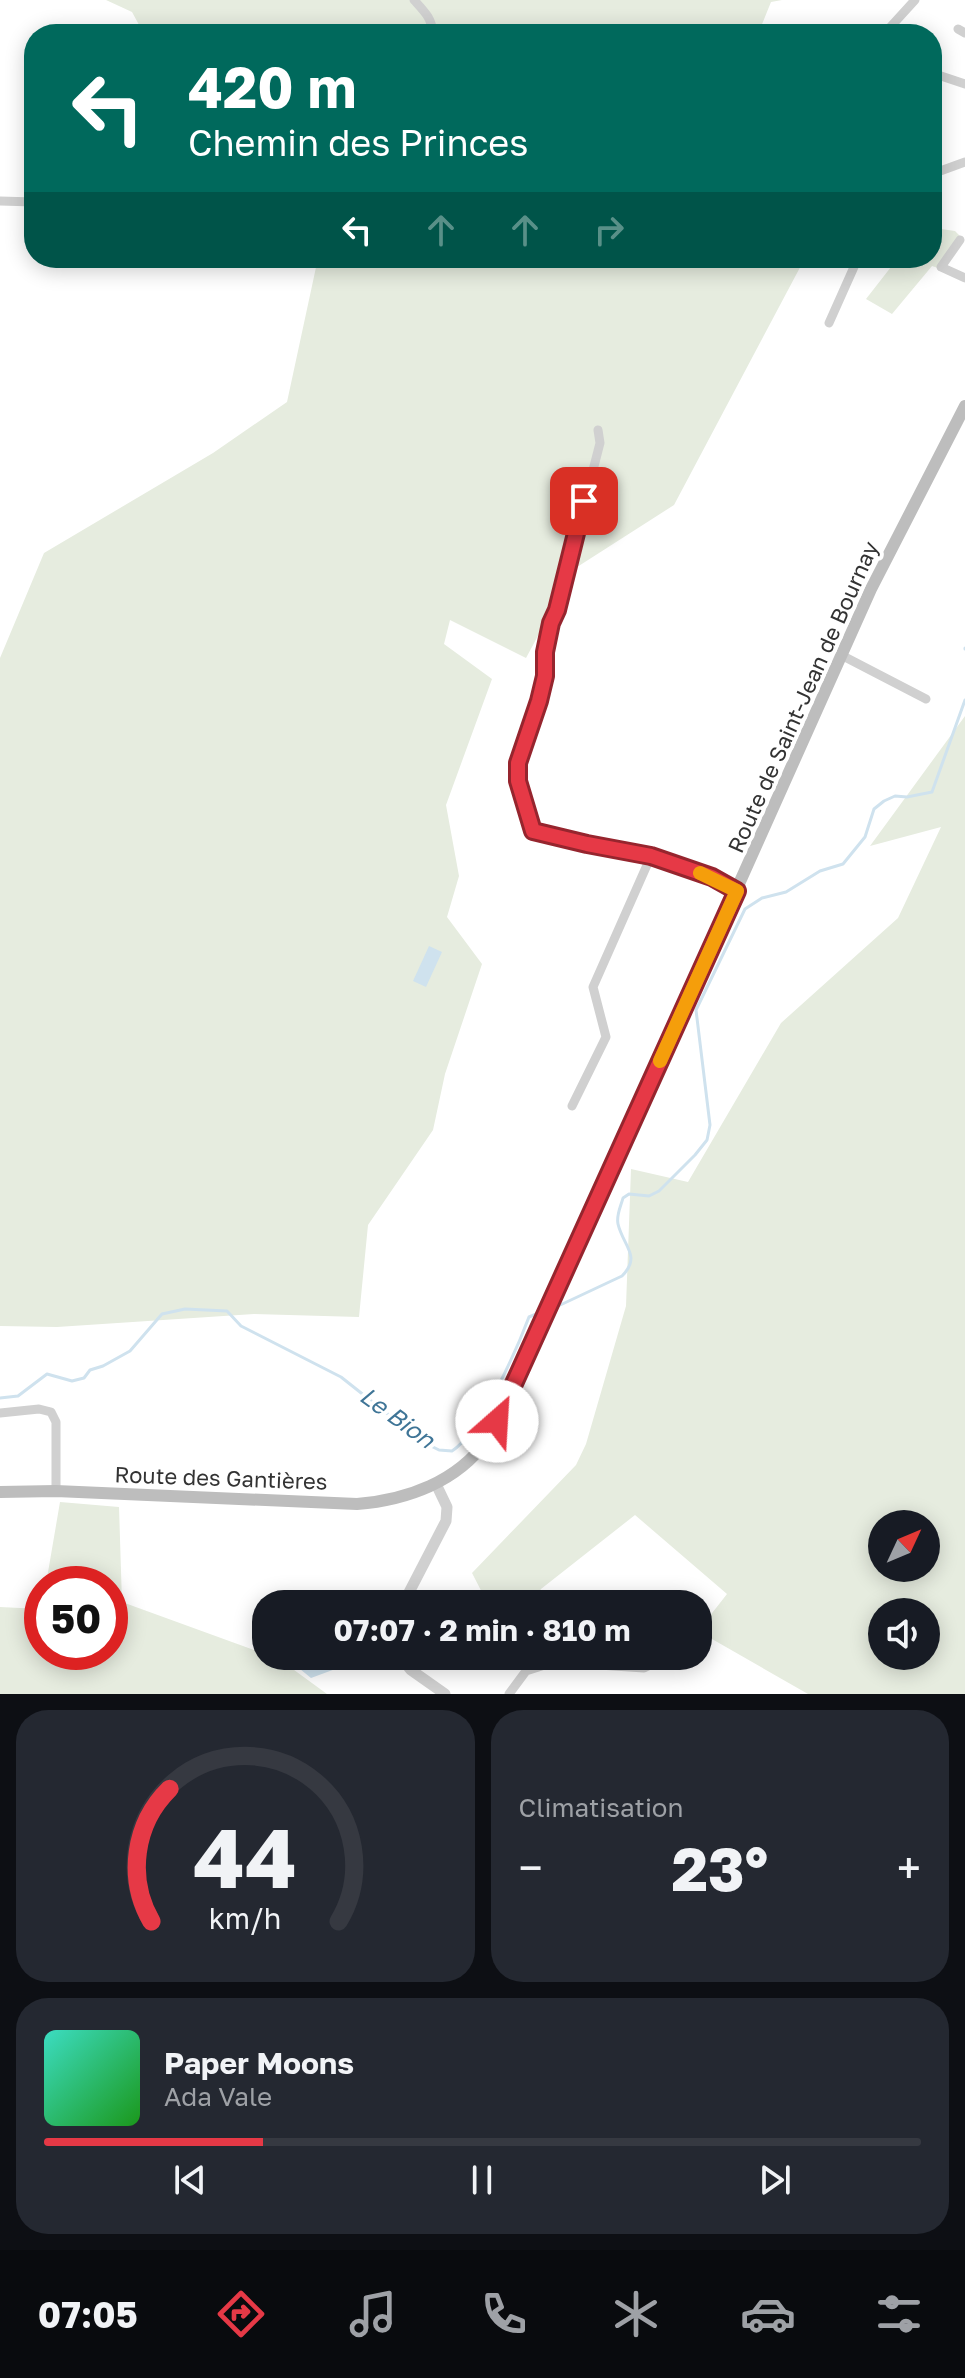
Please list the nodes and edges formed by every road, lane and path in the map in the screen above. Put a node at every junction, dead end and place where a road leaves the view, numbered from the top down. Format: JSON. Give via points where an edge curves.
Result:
{"nodes":[{"id":1,"x":414,"y":0,"type":"edge"},
{"id":2,"x":915,"y":0,"type":"edge"},
{"id":3,"x":432,"y":24,"type":"edge"},
{"id":4,"x":893,"y":24,"type":"edge"},
{"id":5,"x":942,"y":76,"type":"edge"},
{"id":6,"x":965,"y":84,"type":"edge"},
{"id":7,"x":965,"y":162,"type":"edge"},
{"id":8,"x":942,"y":170,"type":"edge"},
{"id":9,"x":0,"y":201,"type":"edge"},
{"id":10,"x":24,"y":202,"type":"edge"},
{"id":11,"x":960,"y":240,"type":"dead end"},
{"id":12,"x":942,"y":266,"type":"edge"},
{"id":13,"x":942,"y":267,"type":"edge"},
{"id":14,"x":854,"y":268,"type":"edge"},
{"id":15,"x":965,"y":278,"type":"edge"},
{"id":16,"x":829,"y":323,"type":"dead end"},
{"id":17,"x":965,"y":406,"type":"edge"},
{"id":18,"x":598,"y":430,"type":"dead end"},
{"id":19,"x":843,"y":656,"type":"junction"},
{"id":20,"x":926,"y":699,"type":"dead end"},
{"id":21,"x":651,"y":856,"type":"junction"},
{"id":22,"x":737,"y":891,"type":"junction"},
{"id":23,"x":572,"y":1106,"type":"dead end"},
{"id":24,"x":507,"y":1402,"type":"joint"},
{"id":25,"x":0,"y":1413,"type":"edge"},
{"id":26,"x":436,"y":1484,"type":"junction"},
{"id":27,"x":56,"y":1491,"type":"junction"},
{"id":28,"x":0,"y":1492,"type":"edge"},
{"id":29,"x":410,"y":1590,"type":"edge"},
{"id":30,"x":411,"y":1670,"type":"edge"},
{"id":31,"x":529,"y":1670,"type":"edge"},
{"id":32,"x":445,"y":1694,"type":"edge"},
{"id":33,"x":509,"y":1694,"type":"edge"}],
"edges":[{"from":1,"to":3,"type":"street"},
{"from":2,"to":4,"type":"street"},
{"from":5,"to":6,"type":"street"},
{"from":7,"to":8,"type":"street"},
{"from":9,"to":10,"type":"street"},
{"from":11,"to":12,"type":"street"},
{"from":13,"to":15,"type":"street"},
{"from":14,"to":16,"type":"street"},
{"from":17,"to":19,"type":"main road","name":"Route de Saint-Jean de Bournay","via":[[871,589]]},
{"from":18,"to":21,"type":"street","via":[[600,443],[551,623],[545,676],[518,763],[518,781],[533,831]]},
{"from":19,"to":20,"type":"street"},
{"from":19,"to":22,"type":"main road","name":"Route de Saint-Jean de Bournay"},
{"from":21,"to":22,"type":"street"},
{"from":21,"to":23,"type":"street","via":[[593,987],[606,1037]]},
{"from":22,"to":24,"type":"main road","name":"Route de Saint-Jean de Bournay"},
{"from":24,"to":26,"type":"main road","name":"Route des Gantières","via":[[465,1465]]},
{"from":25,"to":27,"type":"street","via":[[51,1412],[56,1422]]},
{"from":26,"to":27,"type":"main road","name":"Route des Gantières","via":[[388,1501],[357,1504]]},
{"from":26,"to":29,"type":"street","via":[[447,1507],[446,1521]]},
{"from":27,"to":28,"type":"main road","name":"Route des Gantières"},
{"from":30,"to":32,"type":"street"},
{"from":31,"to":33,"type":"street"}]}
